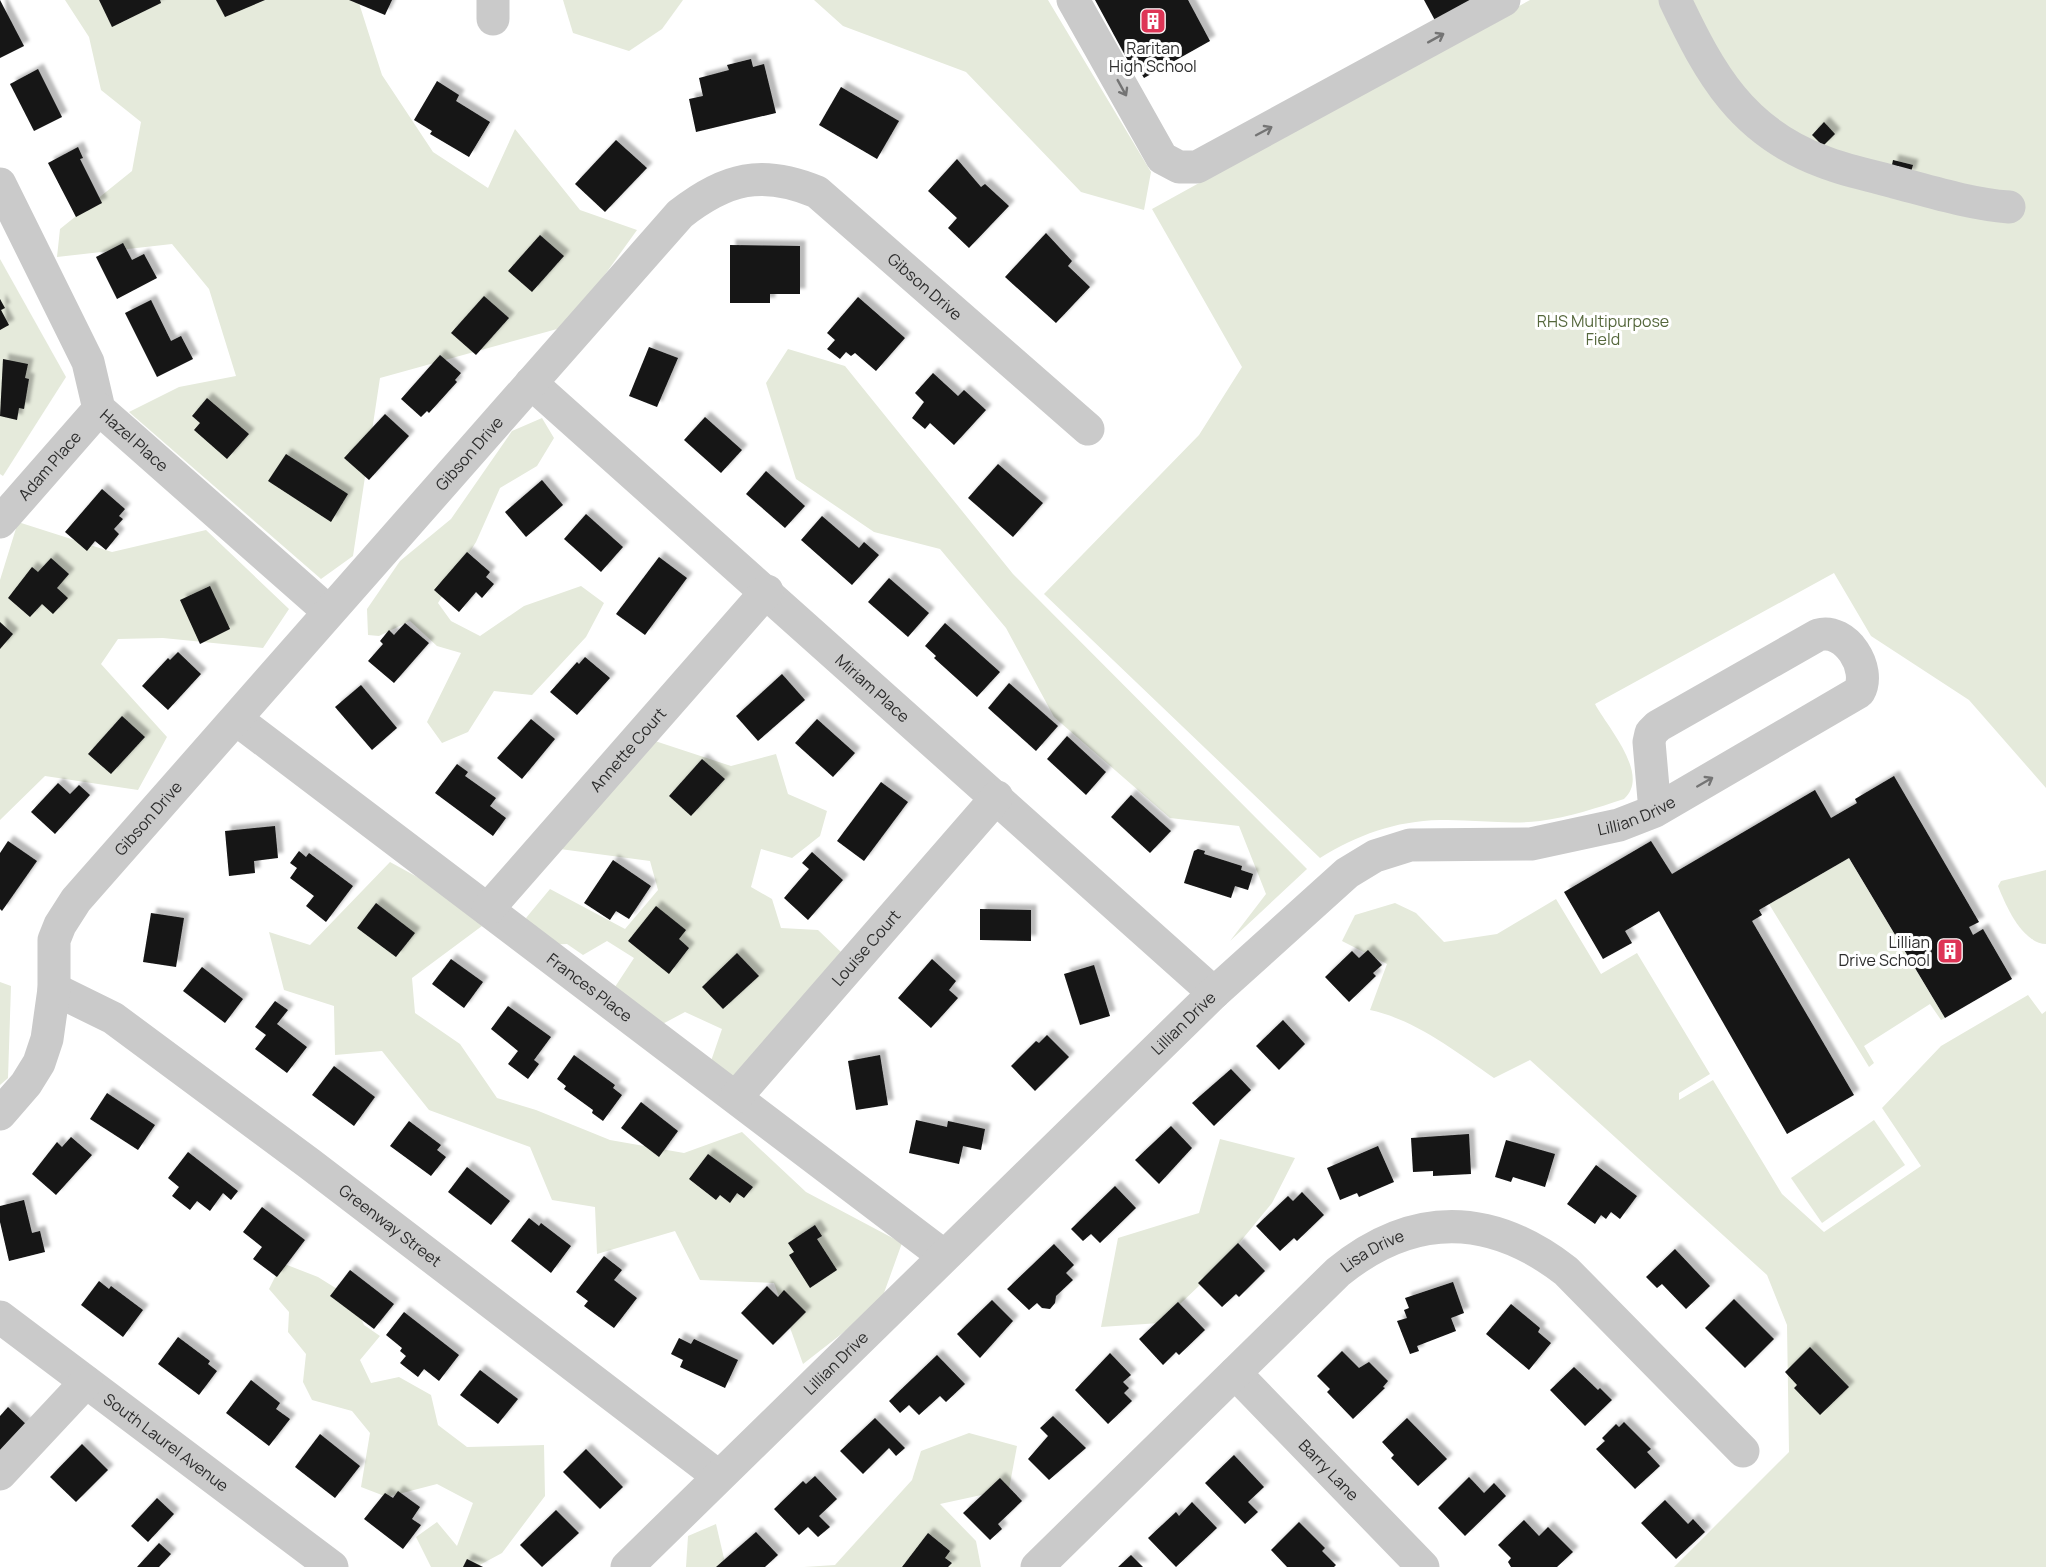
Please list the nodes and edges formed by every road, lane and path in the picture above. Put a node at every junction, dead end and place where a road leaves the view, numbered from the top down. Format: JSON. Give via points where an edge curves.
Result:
{"nodes":[{"id":1,"x":1073,"y":0,"type":"edge"},
{"id":2,"x":1504,"y":0,"type":"edge"},
{"id":3,"x":1675,"y":0,"type":"edge"},
{"id":4,"x":0,"y":184,"type":"edge"},
{"id":5,"x":2009,"y":207,"type":"dead end"},
{"id":6,"x":531,"y":383,"type":"junction"},
{"id":7,"x":99,"y":409,"type":"junction"},
{"id":8,"x":1088,"y":429,"type":"dead end"},
{"id":9,"x":0,"y":522,"type":"edge"},
{"id":10,"x":767,"y":591,"type":"junction"},
{"id":11,"x":328,"y":611,"type":"junction"},
{"id":12,"x":236,"y":719,"type":"junction"},
{"id":13,"x":997,"y":797,"type":"junction"},
{"id":14,"x":1655,"y":811,"type":"junction"},
{"id":15,"x":488,"y":909,"type":"junction"},
{"id":16,"x":54,"y":989,"type":"junction"},
{"id":17,"x":1214,"y":993,"type":"junction"},
{"id":18,"x":736,"y":1097,"type":"junction"},
{"id":19,"x":0,"y":1114,"type":"edge"},
{"id":20,"x":944,"y":1256,"type":"junction"},
{"id":21,"x":0,"y":1317,"type":"edge"},
{"id":22,"x":1235,"y":1373,"type":"junction"},
{"id":23,"x":86,"y":1382,"type":"junction"},
{"id":24,"x":1743,"y":1451,"type":"dead end"},
{"id":25,"x":0,"y":1474,"type":"edge"},
{"id":26,"x":718,"y":1476,"type":"junction"},
{"id":27,"x":333,"y":1567,"type":"edge"},
{"id":28,"x":627,"y":1567,"type":"edge"},
{"id":29,"x":1037,"y":1567,"type":"edge"},
{"id":30,"x":1423,"y":1567,"type":"edge"}],
"edges":[{"from":1,"to":2,"type":"street","one_way":true,"via":[[1162,158],[1179,168],[1197,167]]},
{"from":3,"to":5,"type":"street","via":[[1718,82],[1733,102],[1799,152],[1964,201]]},
{"from":4,"to":7,"type":"street","name":"Hazel Place","via":[[88,362]]},
{"from":6,"to":8,"type":"street","name":"Gibson Drive","via":[[680,214],[705,194],[732,183],[762,178],[792,182],[817,192]]},
{"from":6,"to":10,"type":"street","name":"Miriam Place"},
{"from":6,"to":11,"type":"street","name":"Gibson Drive"},
{"from":7,"to":9,"type":"street","name":"Adam Place"},
{"from":7,"to":11,"type":"street","name":"Hazel Place"},
{"from":10,"to":13,"type":"street","name":"Miriam Place"},
{"from":10,"to":15,"type":"street","name":"Annette Court"},
{"from":11,"to":12,"type":"street","name":"Gibson Drive"},
{"from":12,"to":15,"type":"street","name":"Frances Place"},
{"from":12,"to":16,"type":"street","name":"Gibson Drive","via":[[76,900],[54,940]]},
{"from":13,"to":17,"type":"street","name":"Miriam Place"},
{"from":13,"to":18,"type":"street","name":"Louise Court"},
{"from":14,"to":14,"type":"street","name":"Lillian Drive","one_way":true,"via":[[1859,692],[1864,680],[1862,670],[1842,638],[1831,633],[1818,635],[1658,726],[1649,742]]},
{"from":14,"to":17,"type":"street","name":"Lillian Drive","via":[[1619,825],[1532,844],[1427,843],[1375,856],[1332,884]]},
{"from":15,"to":18,"type":"street","name":"Frances Place"},
{"from":16,"to":19,"type":"street","name":"Gibson Drive","via":[[47,1039],[39,1063]]},
{"from":16,"to":26,"type":"street","name":"Greenway Street","via":[[123,1025]]},
{"from":17,"to":20,"type":"street","name":"Lillian Drive"},
{"from":18,"to":20,"type":"street","name":"Frances Place"},
{"from":20,"to":26,"type":"street","name":"Lillian Drive"},
{"from":21,"to":23,"type":"street","name":"South Laurel Avenue"},
{"from":22,"to":24,"type":"street","name":"Lisa Drive","via":[[1338,1272],[1369,1249],[1422,1229],[1479,1228],[1524,1242],[1566,1271]]},
{"from":22,"to":29,"type":"street","name":"Lisa Drive"},
{"from":22,"to":30,"type":"street","name":"Barry Lane"},
{"from":23,"to":25,"type":"street"},
{"from":23,"to":27,"type":"street","name":"South Laurel Avenue"},
{"from":26,"to":28,"type":"street","name":"Lillian Drive"}]}
